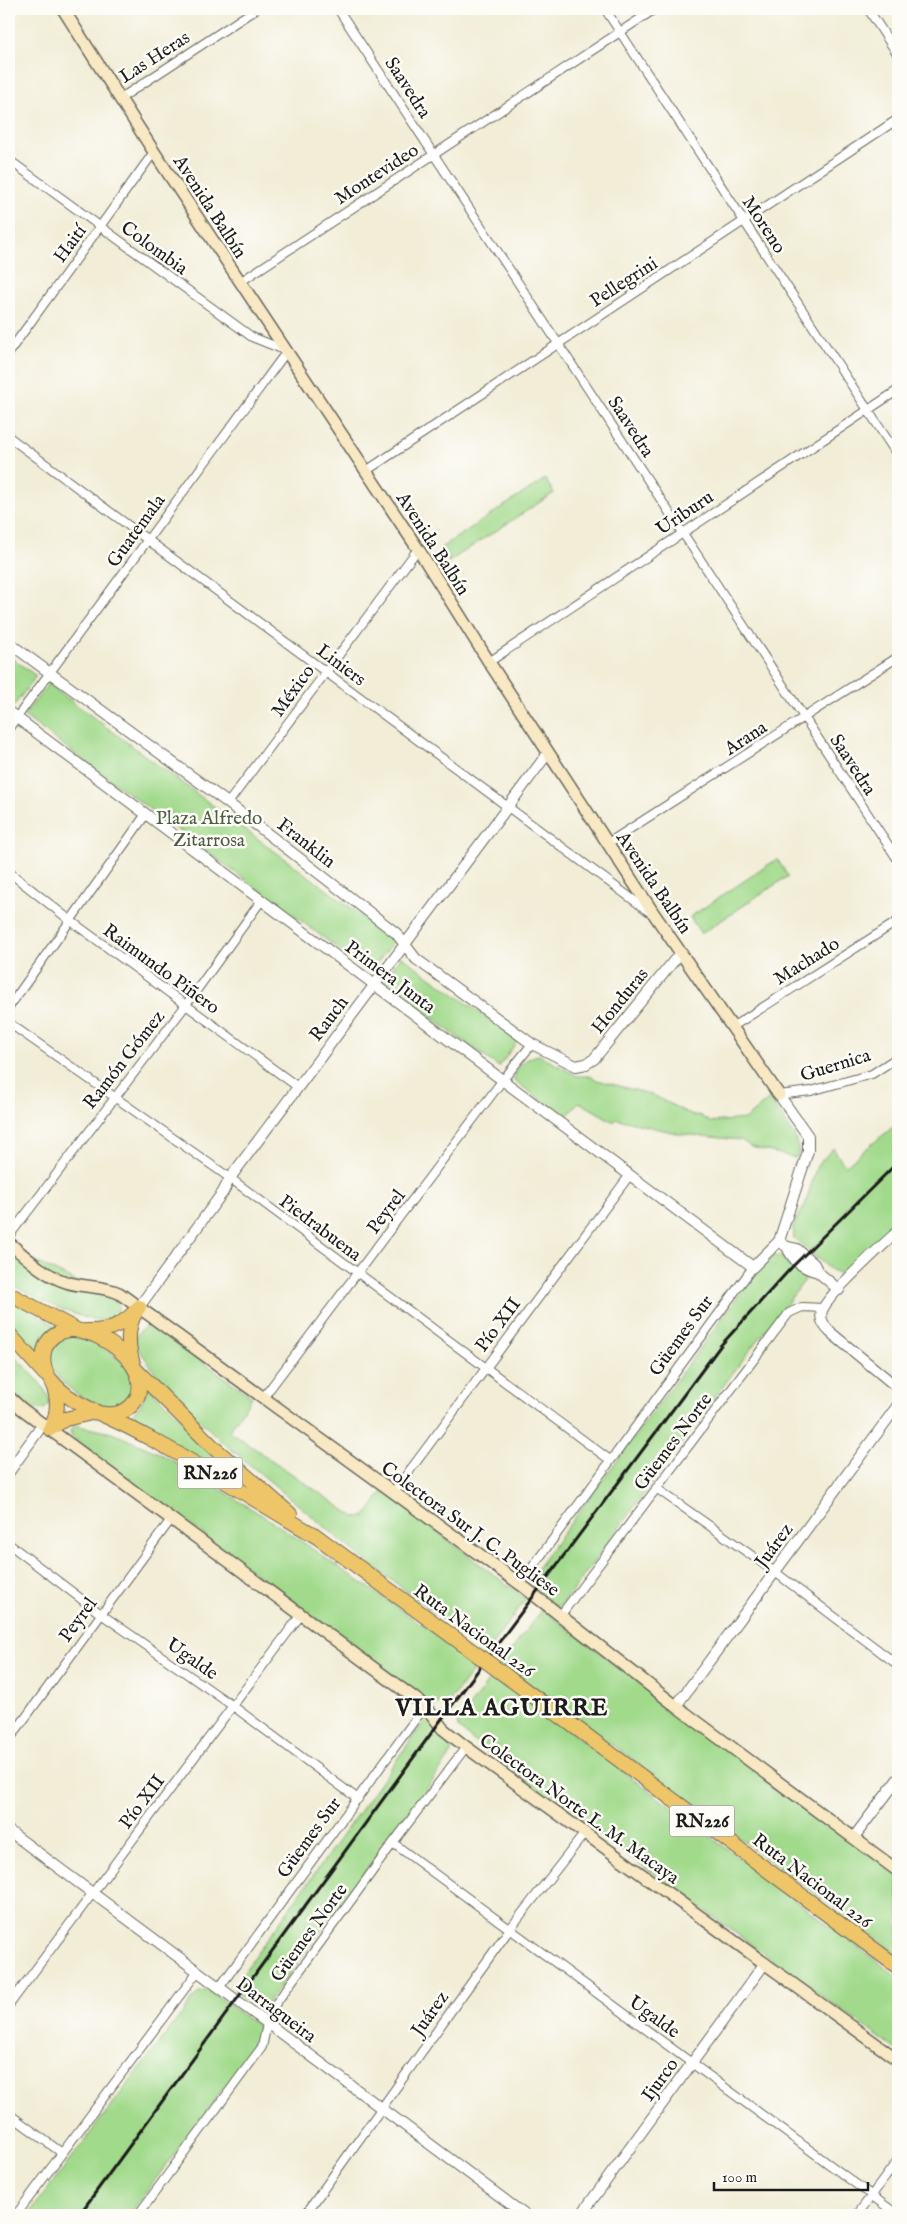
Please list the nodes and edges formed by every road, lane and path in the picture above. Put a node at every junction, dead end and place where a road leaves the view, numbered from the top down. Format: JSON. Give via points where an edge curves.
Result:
{"nodes":[{"id":1,"x":63,"y":9,"type":"edge"},
{"id":2,"x":256,"y":9,"type":"edge"},
{"id":3,"x":338,"y":9,"type":"edge"},
{"id":4,"x":605,"y":9,"type":"edge"},
{"id":5,"x":655,"y":9,"type":"edge"},
{"id":6,"x":868,"y":9,"type":"edge"},
{"id":7,"x":620,"y":32,"type":"junction"},
{"id":8,"x":898,"y":55,"type":"edge"},
{"id":9,"x":121,"y":98,"type":"junction"},
{"id":10,"x":898,"y":119,"type":"edge"},
{"id":11,"x":154,"y":152,"type":"junction"},
{"id":12,"x":434,"y":154,"type":"junction"},
{"id":13,"x":9,"y":160,"type":"edge"},
{"id":14,"x":744,"y":221,"type":"junction"},
{"id":15,"x":100,"y":228,"type":"junction"},
{"id":16,"x":240,"y":282,"type":"junction"},
{"id":17,"x":558,"y":344,"type":"junction"},
{"id":18,"x":287,"y":351,"type":"junction"},
{"id":19,"x":9,"y":352,"type":"edge"},
{"id":20,"x":898,"y":390,"type":"edge"},
{"id":21,"x":868,"y":410,"type":"junction"},
{"id":22,"x":9,"y":437,"type":"edge"},
{"id":23,"x":898,"y":456,"type":"edge"},
{"id":24,"x":366,"y":471,"type":"junction"},
{"id":25,"x":682,"y":533,"type":"junction"},
{"id":26,"x":148,"y":540,"type":"junction"},
{"id":27,"x":418,"y":549,"type":"junction"},
{"id":28,"x":9,"y":644,"type":"edge"},
{"id":29,"x":898,"y":656,"type":"edge"},
{"id":30,"x":489,"y":662,"type":"junction"},
{"id":31,"x":326,"y":671,"type":"junction"},
{"id":32,"x":49,"y":674,"type":"junction"},
{"id":33,"x":12,"y":715,"type":"edge"},
{"id":34,"x":804,"y":718,"type":"junction"},
{"id":35,"x":9,"y":728,"type":"edge"},
{"id":36,"x":548,"y":753,"type":"junction"},
{"id":37,"x":228,"y":803,"type":"junction"},
{"id":38,"x":508,"y":806,"type":"junction"},
{"id":39,"x":146,"y":814,"type":"junction"},
{"id":40,"x":608,"y":843,"type":"junction"},
{"id":41,"x":898,"y":860,"type":"edge"},
{"id":42,"x":9,"y":872,"type":"edge"},
{"id":43,"x":261,"y":901,"type":"junction"},
{"id":44,"x":656,"y":917,"type":"junction"},
{"id":45,"x":71,"y":921,"type":"junction"},
{"id":46,"x":898,"y":921,"type":"edge"},
{"id":47,"x":405,"y":944,"type":"junction"},
{"id":48,"x":681,"y":952,"type":"junction"},
{"id":49,"x":375,"y":985,"type":"junction"},
{"id":50,"x":186,"y":1005,"type":"junction"},
{"id":51,"x":9,"y":1007,"type":"edge"},
{"id":52,"x":9,"y":1023,"type":"edge"},
{"id":53,"x":732,"y":1027,"type":"junction"},
{"id":54,"x":532,"y":1044,"type":"junction"},
{"id":55,"x":898,"y":1057,"type":"edge"},
{"id":56,"x":581,"y":1066,"type":"joint"},
{"id":57,"x":502,"y":1082,"type":"junction"},
{"id":58,"x":298,"y":1087,"type":"junction"},
{"id":59,"x":779,"y":1095,"type":"junction"},
{"id":60,"x":113,"y":1098,"type":"junction"},
{"id":61,"x":629,"y":1176,"type":"junction"},
{"id":62,"x":230,"y":1178,"type":"junction"},
{"id":63,"x":898,"y":1231,"type":"edge"},
{"id":64,"x":9,"y":1236,"type":"edge"},
{"id":65,"x":9,"y":1243,"type":"edge"},
{"id":66,"x":783,"y":1244,"type":"junction"},
{"id":67,"x":753,"y":1267,"type":"junction"},
{"id":68,"x":358,"y":1275,"type":"junction"},
{"id":69,"x":838,"y":1290,"type":"junction"},
{"id":70,"x":9,"y":1294,"type":"edge"},
{"id":71,"x":139,"y":1307,"type":"junction"},
{"id":72,"x":823,"y":1308,"type":"junction"},
{"id":73,"x":78,"y":1330,"type":"junction"},
{"id":74,"x":9,"y":1334,"type":"edge"},
{"id":75,"x":485,"y":1367,"type":"junction"},
{"id":76,"x":135,"y":1369,"type":"junction"},
{"id":77,"x":50,"y":1379,"type":"junction"},
{"id":78,"x":898,"y":1388,"type":"edge"},
{"id":79,"x":9,"y":1397,"type":"edge"},
{"id":80,"x":263,"y":1398,"type":"junction"},
{"id":81,"x":898,"y":1406,"type":"edge"},
{"id":82,"x":98,"y":1413,"type":"junction"},
{"id":83,"x":47,"y":1426,"type":"junction"},
{"id":84,"x":610,"y":1460,"type":"junction"},
{"id":85,"x":9,"y":1472,"type":"edge"},
{"id":86,"x":656,"y":1488,"type":"junction"},
{"id":87,"x":393,"y":1493,"type":"junction"},
{"id":88,"x":172,"y":1518,"type":"junction"},
{"id":89,"x":318,"y":1538,"type":"junction"},
{"id":90,"x":9,"y":1544,"type":"edge"},
{"id":91,"x":775,"y":1572,"type":"junction"},
{"id":92,"x":520,"y":1584,"type":"junction"},
{"id":93,"x":101,"y":1614,"type":"junction"},
{"id":94,"x":300,"y":1616,"type":"junction"},
{"id":95,"x":560,"y":1616,"type":"junction"},
{"id":96,"x":898,"y":1665,"type":"edge"},
{"id":97,"x":233,"y":1706,"type":"junction"},
{"id":98,"x":425,"y":1706,"type":"junction"},
{"id":99,"x":676,"y":1706,"type":"junction"},
{"id":100,"x":9,"y":1740,"type":"edge"},
{"id":101,"x":466,"y":1747,"type":"junction"},
{"id":102,"x":898,"y":1779,"type":"edge"},
{"id":103,"x":358,"y":1799,"type":"junction"},
{"id":104,"x":9,"y":1831,"type":"edge"},
{"id":105,"x":584,"y":1834,"type":"junction"},
{"id":106,"x":854,"y":1837,"type":"junction"},
{"id":107,"x":393,"y":1843,"type":"junction"},
{"id":108,"x":898,"y":1871,"type":"edge"},
{"id":109,"x":93,"y":1893,"type":"junction"},
{"id":110,"x":509,"y":1930,"type":"junction"},
{"id":111,"x":765,"y":1964,"type":"junction"},
{"id":112,"x":898,"y":1967,"type":"edge"},
{"id":113,"x":198,"y":1971,"type":"junction"},
{"id":114,"x":220,"y":1988,"type":"junction"},
{"id":115,"x":9,"y":2005,"type":"edge"},
{"id":116,"x":267,"y":2024,"type":"junction"},
{"id":117,"x":898,"y":2060,"type":"edge"},
{"id":118,"x":693,"y":2063,"type":"junction"},
{"id":119,"x":382,"y":2109,"type":"junction"},
{"id":120,"x":9,"y":2114,"type":"edge"},
{"id":121,"x":62,"y":2153,"type":"junction"},
{"id":122,"x":898,"y":2160,"type":"edge"},
{"id":123,"x":872,"y":2195,"type":"junction"},
{"id":124,"x":141,"y":2214,"type":"edge"},
{"id":125,"x":16,"y":2215,"type":"edge"},
{"id":126,"x":305,"y":2215,"type":"edge"},
{"id":127,"x":525,"y":2215,"type":"edge"},
{"id":128,"x":581,"y":2215,"type":"edge"},
{"id":129,"x":857,"y":2215,"type":"edge"},
{"id":130,"x":898,"y":2215,"type":"edge"}],
"edges":[{"from":1,"to":9,"type":"main road","name":"Avenida Balbín"},
{"from":2,"to":9,"type":"street","name":"Las Heras"},
{"from":3,"to":12,"type":"street","name":"Saavedra"},
{"from":4,"to":7,"type":"street","name":"Moreno"},
{"from":5,"to":7,"type":"street","name":"Montevideo"},
{"from":6,"to":8,"type":"street"},
{"from":7,"to":12,"type":"street","name":"Montevideo"},
{"from":7,"to":14,"type":"street","name":"Moreno"},
{"from":9,"to":11,"type":"main road","name":"Avenida Balbín"},
{"from":10,"to":14,"type":"street","name":"Pellegrini"},
{"from":11,"to":15,"type":"street","name":"Haití"},
{"from":11,"to":16,"type":"main road","name":"Avenida Balbín"},
{"from":12,"to":16,"type":"street","name":"Montevideo"},
{"from":12,"to":17,"type":"street","name":"Saavedra"},
{"from":13,"to":15,"type":"street","name":"Colombia"},
{"from":14,"to":17,"type":"street","name":"Pellegrini"},
{"from":14,"to":21,"type":"street","name":"Moreno"},
{"from":15,"to":18,"type":"street","name":"Colombia","via":[[252,337]]},
{"from":15,"to":19,"type":"street","name":"Haití"},
{"from":16,"to":18,"type":"main road","name":"Avenida Balbín"},
{"from":17,"to":24,"type":"street","name":"Pellegrini"},
{"from":17,"to":25,"type":"street","name":"Saavedra"},
{"from":18,"to":24,"type":"main road","name":"Avenida Balbín"},
{"from":18,"to":26,"type":"street","name":"Guatemala"},
{"from":20,"to":21,"type":"street","name":"Uriburu"},
{"from":21,"to":23,"type":"street","name":"Moreno"},
{"from":21,"to":25,"type":"street","name":"Uriburu"},
{"from":22,"to":26,"type":"street","name":"Liniers"},
{"from":24,"to":27,"type":"main road","name":"Avenida Balbín"},
{"from":25,"to":30,"type":"street","name":"Uriburu"},
{"from":25,"to":34,"type":"street","name":"Saavedra"},
{"from":26,"to":31,"type":"street","name":"Liniers"},
{"from":26,"to":32,"type":"street","name":"Guatemala"},
{"from":27,"to":30,"type":"main road","name":"Avenida Balbín"},
{"from":27,"to":31,"type":"street","name":"México"},
{"from":28,"to":32,"type":"street","name":"Franklin"},
{"from":29,"to":34,"type":"street","name":"Arana"},
{"from":30,"to":36,"type":"main road","name":"Avenida Balbín"},
{"from":31,"to":37,"type":"street","name":"México"},
{"from":31,"to":38,"type":"street","name":"Liniers"},
{"from":32,"to":33,"type":"street","name":"Guatemala"},
{"from":32,"to":37,"type":"street","name":"Franklin"},
{"from":33,"to":35,"type":"street","name":"Guatemala"},
{"from":33,"to":39,"type":"street","name":"Primera Junta"},
{"from":34,"to":40,"type":"street","name":"Arana"},
{"from":34,"to":41,"type":"street","name":"Saavedra"},
{"from":36,"to":38,"type":"street","name":"Rauch"},
{"from":36,"to":40,"type":"main road","name":"Avenida Balbín"},
{"from":37,"to":47,"type":"street","name":"Franklin","via":[[396,933]]},
{"from":38,"to":44,"type":"street","name":"Liniers"},
{"from":38,"to":47,"type":"street","name":"Rauch"},
{"from":39,"to":43,"type":"street","name":"Primera Junta"},
{"from":39,"to":45,"type":"street"},
{"from":40,"to":44,"type":"main road","name":"Avenida Balbín"},
{"from":42,"to":45,"type":"street","name":"Raimundo Piñero"},
{"from":43,"to":49,"type":"street","name":"Primera Junta"},
{"from":43,"to":50,"type":"street","name":"Ramón Gómez"},
{"from":44,"to":48,"type":"main road","name":"Avenida Balbín"},
{"from":45,"to":50,"type":"street","name":"Raimundo Piñero"},
{"from":45,"to":51,"type":"street"},
{"from":46,"to":53,"type":"street","name":"Machado"},
{"from":47,"to":49,"type":"street","name":"Rauch"},
{"from":47,"to":54,"type":"street","name":"Franklin","via":[[416,958]]},
{"from":48,"to":53,"type":"main road","name":"Avenida Balbín"},
{"from":48,"to":56,"type":"street","name":"Honduras","via":[[597,1055]]},
{"from":49,"to":57,"type":"street","name":"Primera Junta"},
{"from":49,"to":58,"type":"street","name":"Rauch"},
{"from":50,"to":58,"type":"street","name":"Raimundo Piñero"},
{"from":50,"to":60,"type":"street","name":"Ramón Gómez"},
{"from":52,"to":60,"type":"street","name":"Piedrabuena"},
{"from":53,"to":59,"type":"main road","name":"Avenida Balbín"},
{"from":54,"to":56,"type":"street","name":"Franklin"},
{"from":54,"to":57,"type":"street","name":"Peyrel"},
{"from":55,"to":59,"type":"street","name":"Guernica","via":[[872,1074],[811,1091]]},
{"from":57,"to":61,"type":"street","name":"Primera Junta"},
{"from":57,"to":68,"type":"street","name":"Peyrel"},
{"from":58,"to":62,"type":"street","name":"Rauch"},
{"from":59,"to":66,"type":"street","name":"Güemes Sur","via":[[803,1128],[809,1145]]},
{"from":60,"to":62,"type":"street","name":"Piedrabuena"},
{"from":60,"to":64,"type":"street","name":"Ramón Gómez"},
{"from":61,"to":67,"type":"street","name":"Primera Junta"},
{"from":61,"to":75,"type":"street","name":"Pío XII"},
{"from":62,"to":68,"type":"street","name":"Piedrabuena"},
{"from":62,"to":71,"type":"street","name":"Rauch"},
{"from":63,"to":69,"type":"street"},
{"from":65,"to":71,"type":"main road","name":"Colectora Sur J. C. Pugliese","via":[[55,1277],[75,1285],[112,1290]]},
{"from":66,"to":67,"type":"street","name":"Güemes Sur"},
{"from":66,"to":69,"type":"street","via":[[791,1257],[805,1269],[818,1272]]},
{"from":67,"to":84,"type":"street","name":"Güemes Sur"},
{"from":68,"to":75,"type":"street","name":"Piedrabuena"},
{"from":68,"to":80,"type":"street","name":"Peyrel"},
{"from":69,"to":72,"type":"street"},
{"from":70,"to":73,"type":"highway","name":"Ruta Nacional 226","number":"RN226"},
{"from":71,"to":73,"type":"highway","via":[[128,1319],[113,1327]]},
{"from":71,"to":76,"type":"highway","via":[[129,1331]]},
{"from":71,"to":80,"type":"main road","name":"Colectora Sur J. C. Pugliese"},
{"from":72,"to":78,"type":"street","via":[[821,1317],[827,1329]]},
{"from":72,"to":86,"type":"street","name":"Güemes Norte","via":[[802,1307],[789,1313]]},
{"from":73,"to":76,"type":"highway","name":"Ruta Nacional 226","number":"RN226","via":[[110,1344]]},
{"from":73,"to":77,"type":"highway","via":[[56,1334],[46,1346],[43,1364]]},
{"from":74,"to":77,"type":"highway","name":"Ruta Nacional 226","number":"RN226"},
{"from":75,"to":84,"type":"street","name":"Piedrabuena"},
{"from":75,"to":87,"type":"street","name":"Pío XII"},
{"from":76,"to":82,"type":"highway","via":[[139,1393],[132,1407],[118,1414]]},
{"from":76,"to":89,"type":"highway","name":"Ruta Nacional 226","number":"RN226","via":[[213,1447]]},
{"from":77,"to":82,"type":"highway","name":"Ruta Nacional 226","number":"RN226","via":[[72,1399]]},
{"from":77,"to":83,"type":"highway","via":[[56,1392],[57,1406]]},
{"from":79,"to":83,"type":"main road","name":"Colectora Norte L. M. Macaya"},
{"from":80,"to":87,"type":"main road","name":"Colectora Sur J. C. Pugliese"},
{"from":81,"to":91,"type":"street","name":"Juárez"},
{"from":82,"to":83,"type":"highway"},
{"from":82,"to":89,"type":"highway","name":"Ruta Nacional 226","number":"RN226","via":[[196,1464]]},
{"from":83,"to":85,"type":"street"},
{"from":83,"to":88,"type":"main road","name":"Colectora Norte L. M. Macaya"},
{"from":84,"to":92,"type":"street","name":"Güemes Sur"},
{"from":86,"to":91,"type":"street"},
{"from":86,"to":95,"type":"street","name":"Güemes Norte"},
{"from":87,"to":92,"type":"main road","name":"Colectora Sur J. C. Pugliese"},
{"from":88,"to":93,"type":"street","name":"Peyrel"},
{"from":88,"to":94,"type":"main road","name":"Colectora Norte L. M. Macaya"},
{"from":89,"to":112,"type":"highway","name":"Ruta Nacional 226","number":"RN226","bridge":true},
{"from":90,"to":93,"type":"street","name":"Ugalde"},
{"from":91,"to":96,"type":"street"},
{"from":91,"to":99,"type":"street","name":"Juárez"},
{"from":92,"to":95,"type":"main road","name":"Colectora Sur J. C. Pugliese"},
{"from":93,"to":97,"type":"street","name":"Ugalde"},
{"from":93,"to":100,"type":"street","name":"Peyrel"},
{"from":94,"to":97,"type":"street","name":"Pío XII"},
{"from":94,"to":98,"type":"main road","name":"Colectora Norte L. M. Macaya"},
{"from":95,"to":99,"type":"main road","name":"Colectora Sur J. C. Pugliese"},
{"from":97,"to":103,"type":"street","name":"Ugalde"},
{"from":97,"to":109,"type":"street","name":"Pío XII"},
{"from":98,"to":101,"type":"main road","name":"Colectora Norte L. M. Macaya","via":[[443,1730]]},
{"from":98,"to":103,"type":"street","name":"Güemes Sur"},
{"from":99,"to":106,"type":"main road","name":"Colectora Sur J. C. Pugliese"},
{"from":101,"to":105,"type":"main road","name":"Colectora Norte L. M. Macaya"},
{"from":101,"to":107,"type":"street","name":"Güemes Norte"},
{"from":102,"to":106,"type":"street"},
{"from":103,"to":114,"type":"street","name":"Güemes Sur"},
{"from":104,"to":109,"type":"street","name":"Darragueira"},
{"from":105,"to":110,"type":"street","name":"Juárez"},
{"from":105,"to":111,"type":"main road","name":"Colectora Norte L. M. Macaya"},
{"from":106,"to":108,"type":"main road","name":"Colectora Sur J. C. Pugliese"},
{"from":107,"to":110,"type":"street","name":"Ugalde"},
{"from":107,"to":116,"type":"street","name":"Güemes Norte","via":[[274,2006]]},
{"from":109,"to":113,"type":"street","name":"Darragueira"},
{"from":109,"to":115,"type":"street","name":"Pío XII"},
{"from":110,"to":118,"type":"street","name":"Ugalde"},
{"from":110,"to":119,"type":"street","name":"Juárez"},
{"from":111,"to":117,"type":"main road","name":"Colectora Norte L. M. Macaya"},
{"from":111,"to":118,"type":"street","name":"Ijurco"},
{"from":113,"to":114,"type":"street","name":"Darragueira"},
{"from":113,"to":121,"type":"street"},
{"from":114,"to":116,"type":"street","name":"Darragueira"},
{"from":116,"to":119,"type":"street","name":"Darragueira"},
{"from":116,"to":124,"type":"street","name":"Güemes Norte","via":[[262,2047]]},
{"from":118,"to":123,"type":"street","name":"Ugalde"},
{"from":118,"to":128,"type":"street","name":"Ijurco"},
{"from":119,"to":126,"type":"street","name":"Juárez"},
{"from":119,"to":127,"type":"street","name":"Darragueira"},
{"from":120,"to":121,"type":"street"},
{"from":121,"to":125,"type":"street"},
{"from":122,"to":123,"type":"street"},
{"from":123,"to":129,"type":"street"},
{"from":123,"to":130,"type":"street","name":"Ugalde"}]}
